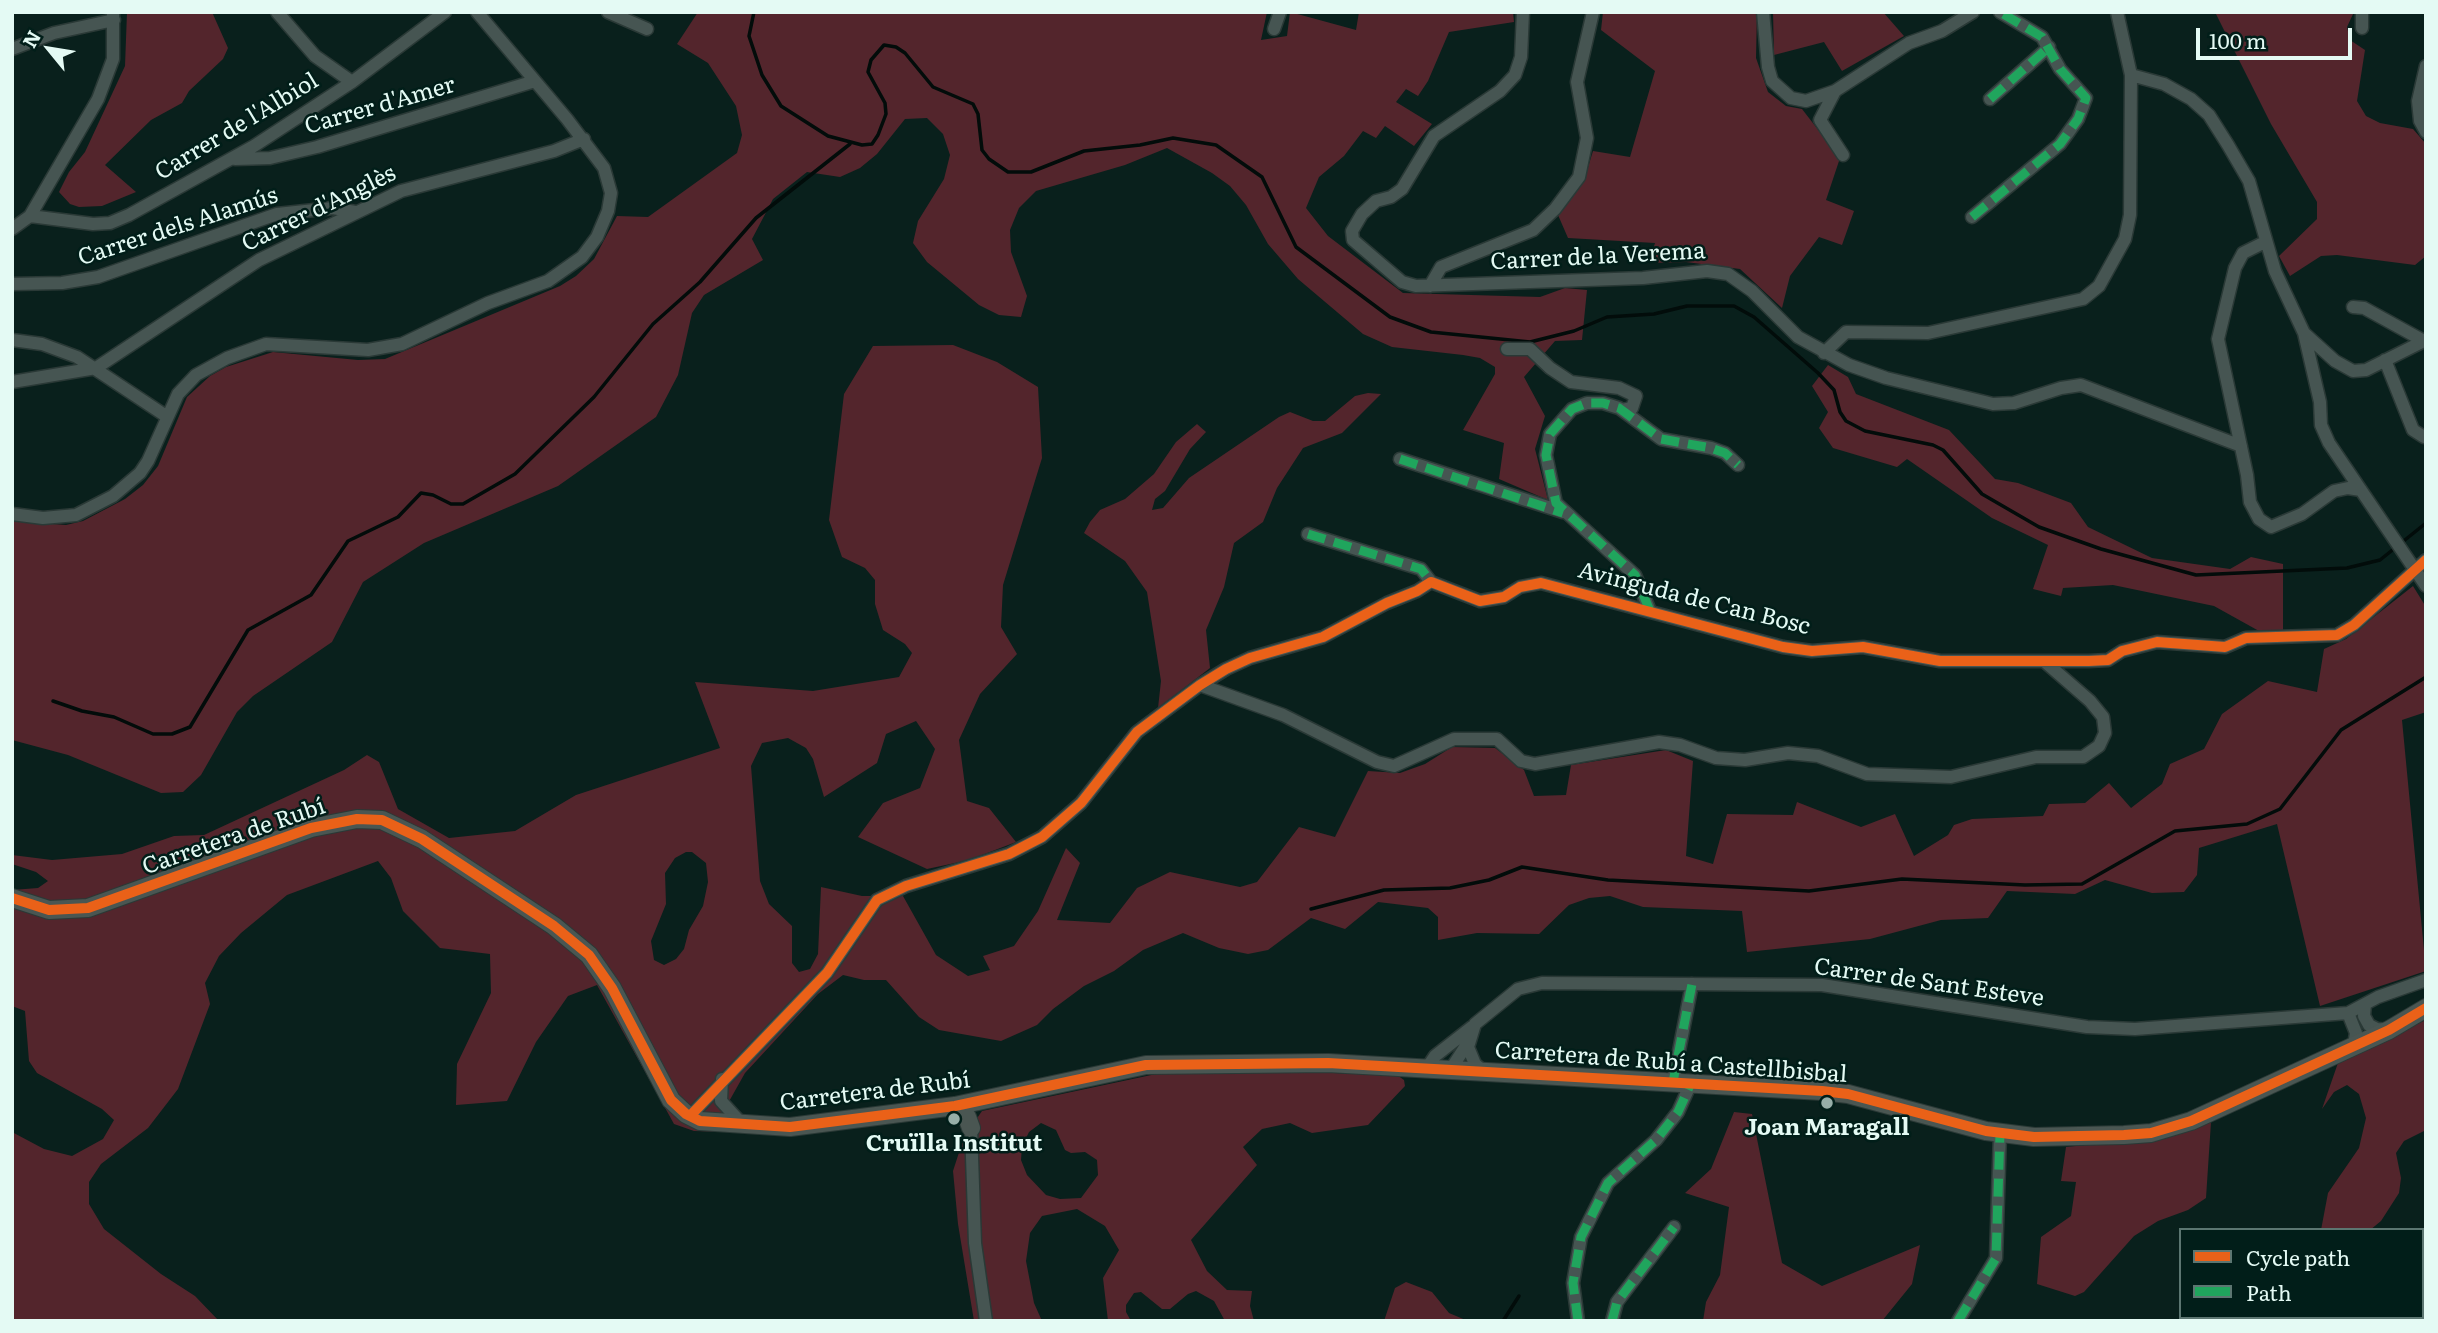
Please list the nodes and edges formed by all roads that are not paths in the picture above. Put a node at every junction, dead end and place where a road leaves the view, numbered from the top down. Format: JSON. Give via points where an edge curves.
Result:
{"nodes":[{"id":1,"x":276,"y":12,"type":"edge"},
{"id":2,"x":445,"y":12,"type":"edge"},
{"id":3,"x":477,"y":12,"type":"edge"},
{"id":4,"x":608,"y":12,"type":"edge"},
{"id":5,"x":1280,"y":12,"type":"edge"},
{"id":6,"x":1523,"y":12,"type":"edge"},
{"id":7,"x":1593,"y":12,"type":"edge"},
{"id":8,"x":1763,"y":12,"type":"edge"},
{"id":9,"x":1973,"y":12,"type":"edge"},
{"id":10,"x":2000,"y":12,"type":"edge"},
{"id":11,"x":2117,"y":12,"type":"edge"},
{"id":12,"x":2362,"y":12,"type":"edge"},
{"id":13,"x":113,"y":16,"type":"edge"},
{"id":14,"x":2362,"y":28,"type":"dead end"},
{"id":15,"x":647,"y":29,"type":"dead end"},
{"id":16,"x":1274,"y":29,"type":"dead end"},
{"id":17,"x":2049,"y":47,"type":"junction"},
{"id":18,"x":12,"y":50,"type":"edge"},
{"id":19,"x":2426,"y":66,"type":"edge"},
{"id":20,"x":2131,"y":75,"type":"junction"},
{"id":21,"x":535,"y":81,"type":"junction"},
{"id":22,"x":352,"y":82,"type":"junction"},
{"id":23,"x":1835,"y":91,"type":"junction"},
{"id":24,"x":1990,"y":99,"type":"dead end"},
{"id":25,"x":2426,"y":131,"type":"edge"},
{"id":26,"x":584,"y":139,"type":"junction"},
{"id":27,"x":1843,"y":155,"type":"dead end"},
{"id":28,"x":234,"y":159,"type":"junction"},
{"id":29,"x":355,"y":212,"type":"junction"},
{"id":30,"x":30,"y":216,"type":"junction"},
{"id":31,"x":1972,"y":217,"type":"dead end"},
{"id":32,"x":12,"y":229,"type":"edge"},
{"id":33,"x":2265,"y":242,"type":"junction"},
{"id":34,"x":12,"y":284,"type":"edge"},
{"id":35,"x":1430,"y":286,"type":"junction"},
{"id":36,"x":2353,"y":307,"type":"dead end"},
{"id":37,"x":2304,"y":332,"type":"junction"},
{"id":38,"x":12,"y":340,"type":"edge"},
{"id":39,"x":2425,"y":341,"type":"edge"},
{"id":40,"x":1507,"y":349,"type":"dead end"},
{"id":41,"x":1825,"y":353,"type":"junction"},
{"id":42,"x":2385,"y":360,"type":"junction"},
{"id":43,"x":96,"y":368,"type":"junction"},
{"id":44,"x":12,"y":382,"type":"edge"},
{"id":45,"x":1622,"y":410,"type":"junction"},
{"id":46,"x":166,"y":416,"type":"junction"},
{"id":47,"x":2424,"y":437,"type":"dead end"},
{"id":48,"x":2241,"y":446,"type":"junction"},
{"id":49,"x":1400,"y":459,"type":"dead end"},
{"id":50,"x":1738,"y":465,"type":"dead end"},
{"id":51,"x":2361,"y":490,"type":"junction"},
{"id":52,"x":12,"y":514,"type":"edge"},
{"id":53,"x":1566,"y":514,"type":"junction"},
{"id":54,"x":1308,"y":534,"type":"dead end"},
{"id":55,"x":2426,"y":560,"type":"edge"},
{"id":56,"x":2414,"y":569,"type":"junction"},
{"id":57,"x":1431,"y":582,"type":"junction"},
{"id":58,"x":2426,"y":586,"type":"edge"},
{"id":59,"x":1650,"y":611,"type":"junction"},
{"id":60,"x":2044,"y":661,"type":"junction"},
{"id":61,"x":1200,"y":685,"type":"junction"},
{"id":62,"x":12,"y":898,"type":"edge"},
{"id":63,"x":2426,"y":979,"type":"edge"},
{"id":64,"x":1692,"y":984,"type":"junction"},
{"id":65,"x":2365,"y":1004,"type":"junction"},
{"id":66,"x":2426,"y":1008,"type":"edge"},
{"id":67,"x":2348,"y":1013,"type":"junction"},
{"id":68,"x":1475,"y":1024,"type":"junction"},
{"id":69,"x":2389,"y":1030,"type":"junction"},
{"id":70,"x":1469,"y":1041,"type":"junction"},
{"id":71,"x":2354,"y":1045,"type":"junction"},
{"id":72,"x":1439,"y":1068,"type":"junction"},
{"id":73,"x":1483,"y":1071,"type":"junction"},
{"id":74,"x":722,"y":1078,"type":"junction"},
{"id":75,"x":1682,"y":1082,"type":"junction"},
{"id":76,"x":978,"y":1101,"type":"junction"},
{"id":77,"x":955,"y":1106,"type":"junction"},
{"id":78,"x":708,"y":1113,"type":"junction"},
{"id":79,"x":971,"y":1128,"type":"junction"},
{"id":80,"x":2000,"y":1133,"type":"junction"},
{"id":81,"x":1674,"y":1227,"type":"dead end"},
{"id":82,"x":986,"y":1321,"type":"edge"},
{"id":83,"x":1578,"y":1321,"type":"edge"},
{"id":84,"x":1612,"y":1321,"type":"edge"},
{"id":85,"x":1958,"y":1321,"type":"edge"}],
"edges":[{"from":1,"to":22,"type":"street","via":[[315,56]]},
{"from":2,"to":22,"type":"street","name":"Carrer de l'Albiol"},
{"from":3,"to":21,"type":"street"},
{"from":4,"to":15,"type":"street"},
{"from":5,"to":16,"type":"street"},
{"from":6,"to":35,"type":"street","name":"Carrer de la Verema","via":[[1521,57],[1515,75],[1500,91],[1434,136],[1402,189],[1376,201],[1352,230],[1353,240],[1385,270],[1402,282]]},
{"from":7,"to":35,"type":"street","via":[[1577,82],[1586,149],[1574,185],[1533,230],[1441,267]]},
{"from":8,"to":23,"type":"street","via":[[1768,67],[1776,86],[1802,101]]},
{"from":9,"to":23,"type":"street","via":[[1942,31],[1909,43]]},
{"from":10,"to":17,"type":"street","via":[[2042,37]]},
{"from":11,"to":20,"type":"street"},
{"from":12,"to":14,"type":"street"},
{"from":13,"to":18,"type":"street"},
{"from":13,"to":30,"type":"street","via":[[114,51],[106,80]]},
{"from":17,"to":24,"type":"street"},
{"from":17,"to":31,"type":"street","via":[[2060,69],[2086,98],[2085,107],[2060,144]]},
{"from":19,"to":25,"type":"street","via":[[2418,101]]},
{"from":20,"to":33,"type":"street","via":[[2164,84],[2209,115],[2249,181]]},
{"from":20,"to":41,"type":"street","via":[[2130,215],[2124,239],[2099,286],[2083,299],[1928,333],[1846,332]]},
{"from":21,"to":26,"type":"street"},
{"from":21,"to":28,"type":"street","name":"Carrer d'Amer","via":[[302,151]]},
{"from":22,"to":28,"type":"street","name":"Carrer de l'Albiol"},
{"from":23,"to":27,"type":"street","via":[[1820,120]]},
{"from":26,"to":29,"type":"street","name":"Carrer d'Anglès","via":[[544,154],[411,187]]},
{"from":26,"to":46,"type":"street","via":[[604,168],[610,201],[589,249],[564,272],[402,344],[368,350],[276,344],[253,347],[196,375]]},
{"from":28,"to":30,"type":"street","name":"Carrer de l'Albiol","via":[[110,223],[81,224]]},
{"from":29,"to":34,"type":"street","name":"Carrer dels Alamús","via":[[333,208],[277,214],[111,274],[62,283]]},
{"from":29,"to":43,"type":"street","name":"Carrer d'Anglès","via":[[259,260]]},
{"from":30,"to":32,"type":"street"},
{"from":33,"to":37,"type":"street","via":[[2284,296]]},
{"from":33,"to":48,"type":"street","via":[[2243,253],[2235,268],[2218,338]]},
{"from":35,"to":41,"type":"street","name":"Carrer de la Verema","via":[[1643,278],[1707,271],[1728,274],[1798,337]]},
{"from":36,"to":39,"type":"street","via":[[2364,308]]},
{"from":37,"to":42,"type":"street","via":[[2334,362],[2353,370],[2366,370]]},
{"from":37,"to":51,"type":"street","via":[[2321,425]]},
{"from":38,"to":43,"type":"street","via":[[53,347]]},
{"from":39,"to":42,"type":"street"},
{"from":40,"to":45,"type":"street","via":[[1530,349],[1571,382],[1619,388],[1636,396],[1632,408]]},
{"from":41,"to":48,"type":"street","name":"Carrer de la Verema","via":[[1885,378],[1993,404],[2014,403],[2069,386],[2086,387]]},
{"from":42,"to":47,"type":"street","via":[[2413,430]]},
{"from":43,"to":44,"type":"street"},
{"from":43,"to":46,"type":"street"},
{"from":45,"to":50,"type":"street","via":[[1661,439],[1710,447]]},
{"from":45,"to":53,"type":"street","via":[[1587,403],[1572,409],[1550,434],[1546,456],[1556,503]]},
{"from":46,"to":52,"type":"street","via":[[148,461],[113,496],[76,515],[43,518]]},
{"from":48,"to":51,"type":"street","via":[[2249,502],[2259,519],[2271,527],[2302,514],[2334,491]]},
{"from":49,"to":53,"type":"street"},
{"from":51,"to":56,"type":"street"},
{"from":53,"to":59,"type":"street","via":[[1635,575]]},
{"from":54,"to":57,"type":"street","name":"Avinguda de Can Bosc","via":[[1422,569]]},
{"from":55,"to":56,"type":"street","name":"Avinguda de Can Bosc"},
{"from":56,"to":58,"type":"street"},
{"from":56,"to":60,"type":"street","name":"Avinguda de Can Bosc","via":[[2337,635],[2246,638],[2225,647],[2157,642],[2122,651],[2108,660]]},
{"from":57,"to":59,"type":"street","name":"Avinguda de Can Bosc","via":[[1480,601],[1541,583]]},
{"from":57,"to":61,"type":"street","via":[[1323,637],[1250,658]]},
{"from":59,"to":60,"type":"street","name":"Avinguda de Can Bosc","via":[[1802,650],[1863,648],[1940,661]]},
{"from":60,"to":61,"type":"street","via":[[2103,717],[2106,724],[2099,746],[2083,757],[2036,758],[1951,777],[1867,774],[1818,756],[1788,753],[1745,760],[1716,758],[1659,741],[1535,764],[1521,761],[1497,739],[1454,739],[1394,766],[1283,715]]},
{"from":61,"to":74,"type":"street","via":[[1137,732],[1082,803],[1042,837],[1009,854],[906,886],[877,900],[827,973]]},
{"from":62,"to":78,"type":"street","name":"Carretera de Rubí","via":[[49,910],[88,908],[311,828],[382,820],[422,839],[554,926],[589,955],[612,988],[671,1100]]},
{"from":63,"to":65,"type":"street","name":"Carrer de Sant Esteve"},
{"from":64,"to":67,"type":"street","name":"Carrer de Sant Esteve","via":[[1822,985],[2087,1027],[2162,1027]]},
{"from":64,"to":68,"type":"street","name":"Carrer de Sant Esteve","via":[[1542,983],[1518,989]]},
{"from":64,"to":75,"type":"street"},
{"from":65,"to":67,"type":"street","name":"Carrer de Sant Esteve"},
{"from":65,"to":69,"type":"street","via":[[2369,1025]]},
{"from":66,"to":69,"type":"street","name":"Carretera de Rubí a Castellbisbal"},
{"from":67,"to":71,"type":"street","via":[[2356,1033]]},
{"from":68,"to":70,"type":"street"},
{"from":68,"to":72,"type":"street","name":"Carrer de Sant Esteve","via":[[1435,1056]]},
{"from":69,"to":71,"type":"street","name":"Carretera de Rubí a Castellbisbal"},
{"from":70,"to":72,"type":"street"},
{"from":70,"to":73,"type":"street","via":[[1475,1064]]},
{"from":71,"to":80,"type":"street","name":"Carretera de Rubí a Castellbisbal","via":[[2191,1121],[2151,1133],[2092,1137]]},
{"from":72,"to":73,"type":"street","name":"Carretera de Rubí a Castellbisbal"},
{"from":72,"to":76,"type":"street","name":"Carretera de Rubí","via":[[1169,1063]]},
{"from":73,"to":75,"type":"street","name":"Carretera de Rubí a Castellbisbal"},
{"from":74,"to":78,"type":"street"},
{"from":74,"to":78,"type":"street","via":[[709,1093]]},
{"from":75,"to":80,"type":"street","name":"Carretera de Rubí a Castellbisbal","via":[[1848,1094]]},
{"from":75,"to":83,"type":"street","via":[[1678,1112],[1656,1140],[1608,1183],[1581,1237],[1573,1283]]},
{"from":76,"to":77,"type":"street","name":"Carretera de Rubí"},
{"from":76,"to":79,"type":"street"},
{"from":77,"to":78,"type":"street","name":"Carretera de Rubí","via":[[790,1127],[742,1124]]},
{"from":77,"to":79,"type":"street"},
{"from":79,"to":82,"type":"street","via":[[975,1243]]},
{"from":80,"to":85,"type":"street","via":[[1996,1258]]},
{"from":81,"to":84,"type":"street","via":[[1617,1302]]}]}
